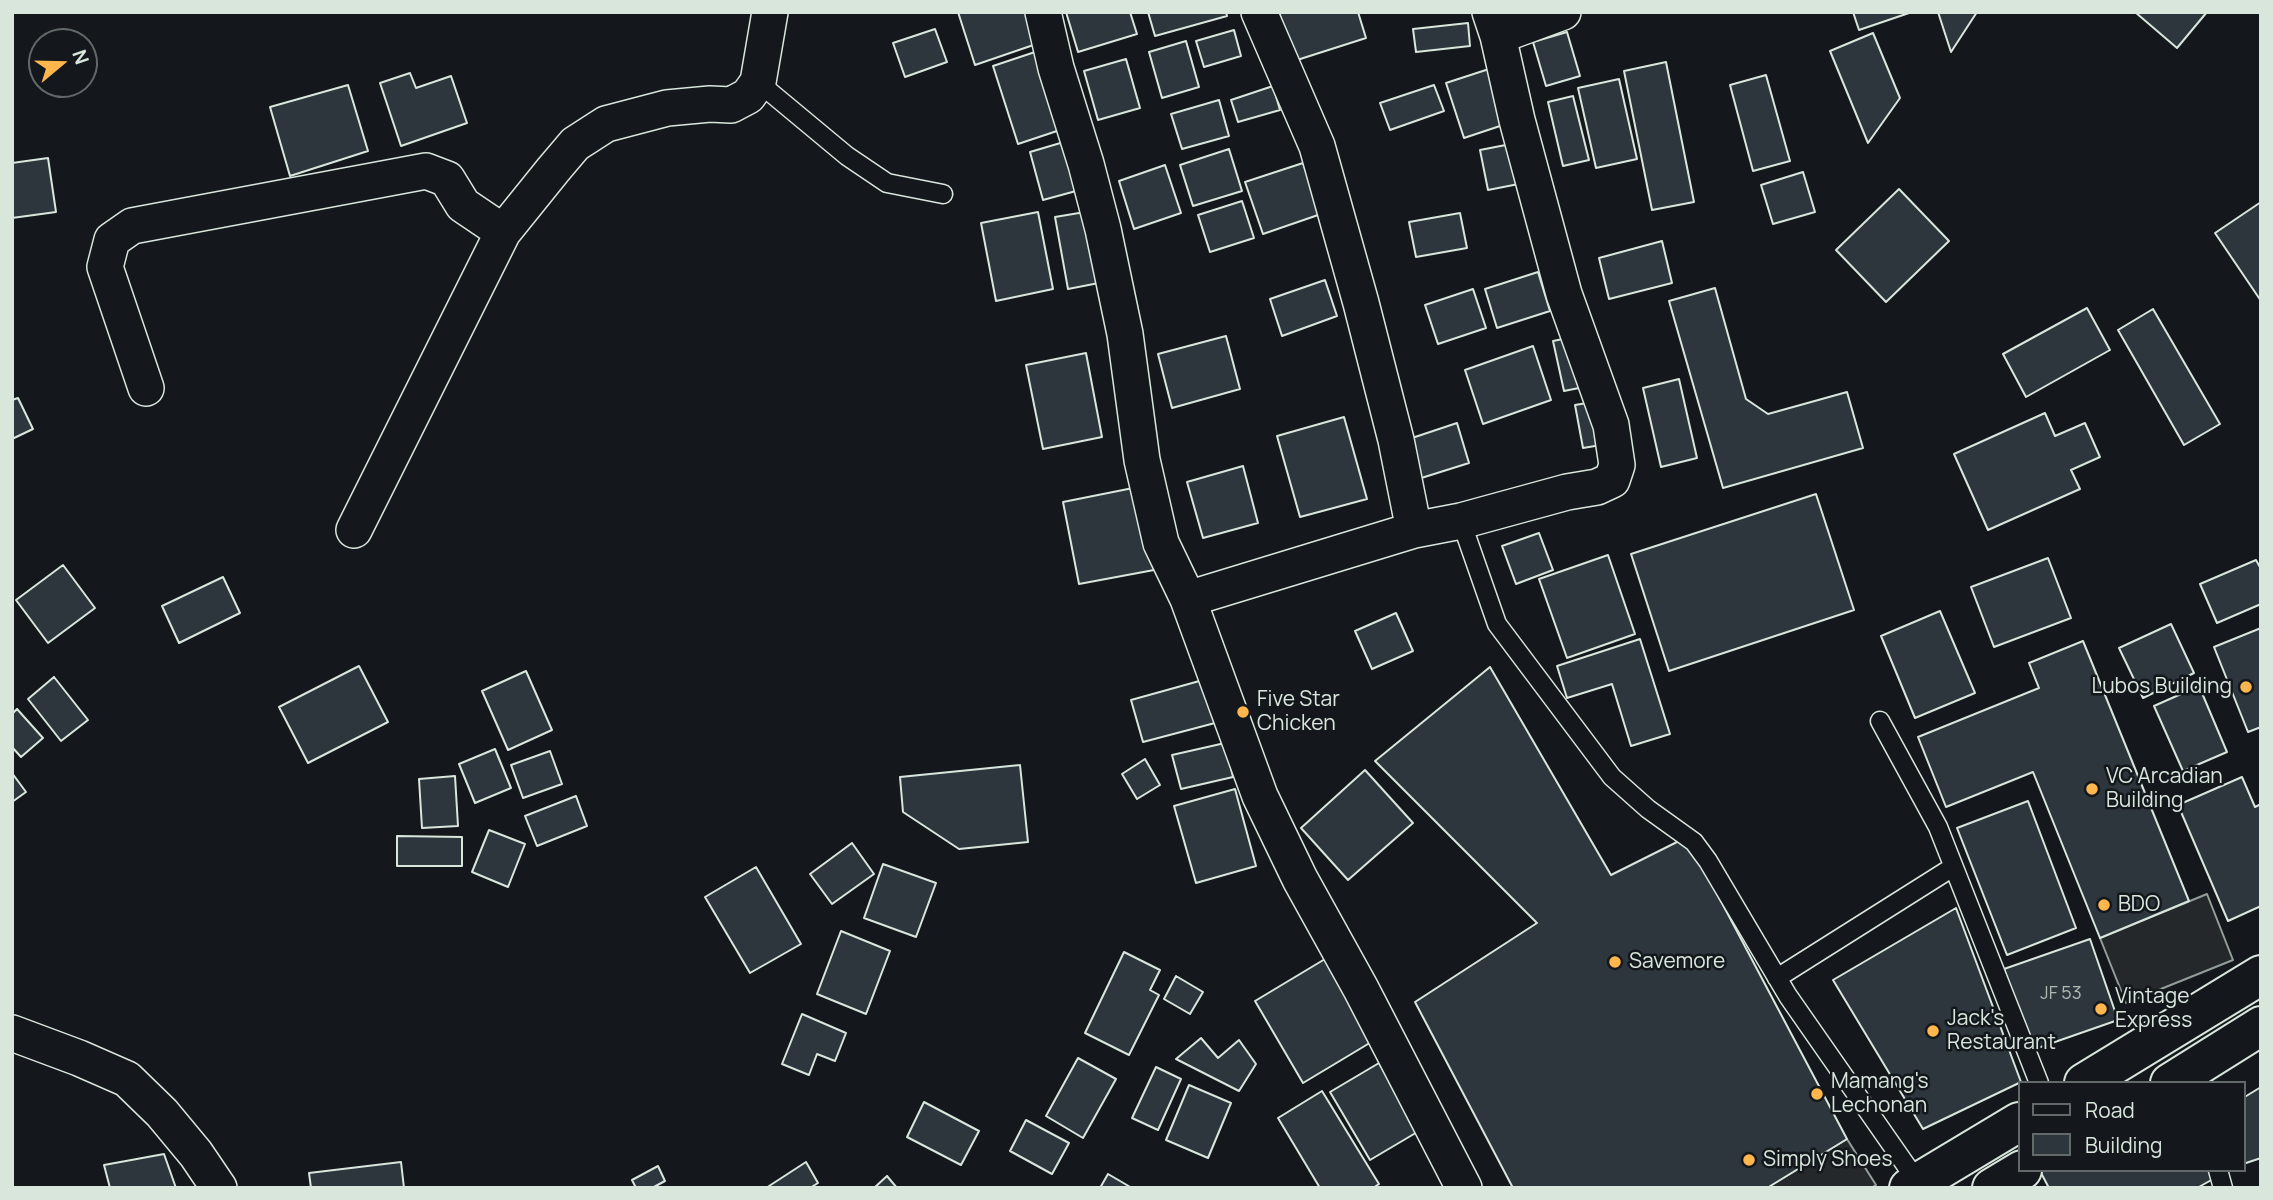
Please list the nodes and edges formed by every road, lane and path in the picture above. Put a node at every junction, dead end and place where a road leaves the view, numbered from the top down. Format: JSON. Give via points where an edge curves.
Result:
{"nodes":[{"id":1,"x":770,"y":12,"type":"edge"},
{"id":2,"x":1043,"y":12,"type":"edge"},
{"id":3,"x":1259,"y":12,"type":"edge"},
{"id":4,"x":1563,"y":12,"type":"edge"},
{"id":5,"x":1494,"y":24,"type":"edge"},
{"id":6,"x":758,"y":82,"type":"junction"},
{"id":7,"x":943,"y":194,"type":"dead end"},
{"id":8,"x":503,"y":232,"type":"junction"},
{"id":9,"x":146,"y":387,"type":"dead end"},
{"id":10,"x":1461,"y":521,"type":"junction"},
{"id":11,"x":354,"y":530,"type":"dead end"},
{"id":12,"x":1414,"y":530,"type":"junction"},
{"id":13,"x":1188,"y":599,"type":"junction"},
{"id":14,"x":1880,"y":721,"type":"dead end"},
{"id":15,"x":1953,"y":867,"type":"junction"},
{"id":16,"x":2261,"y":975,"type":"edge"},
{"id":17,"x":1777,"y":978,"type":"junction"},
{"id":18,"x":2261,"y":1026,"type":"edge"},
{"id":19,"x":12,"y":1033,"type":"edge"},
{"id":20,"x":2164,"y":1034,"type":"junction"},
{"id":21,"x":2182,"y":1079,"type":"edge"},
{"id":22,"x":2038,"y":1081,"type":"edge"},
{"id":23,"x":2087,"y":1081,"type":"edge"},
{"id":24,"x":2018,"y":1123,"type":"edge"},
{"id":25,"x":2019,"y":1172,"type":"edge"},
{"id":26,"x":1916,"y":1186,"type":"edge"},
{"id":27,"x":219,"y":1188,"type":"edge"},
{"id":28,"x":1464,"y":1188,"type":"edge"},
{"id":29,"x":1992,"y":1188,"type":"edge"}],
"edges":[{"from":1,"to":6,"type":"street"},
{"from":2,"to":13,"type":"street","via":[[1103,229],[1125,334],[1142,460],[1161,543]]},
{"from":3,"to":12,"type":"street","via":[[1317,146],[1393,427]]},
{"from":4,"to":5,"type":"street"},
{"from":5,"to":10,"type":"street","via":[[1564,293],[1611,425],[1616,465],[1612,480],[1597,487]]},
{"from":6,"to":7,"type":"lane","via":[[887,183]]},
{"from":6,"to":8,"type":"street","via":[[748,96],[732,105],[667,108],[606,124],[575,144]]},
{"from":8,"to":9,"type":"street","via":[[463,205],[447,179],[426,171],[132,226],[112,240],[105,267]]},
{"from":8,"to":11,"type":"street"},
{"from":10,"to":12,"type":"street"},
{"from":10,"to":17,"type":"lane","via":[[1497,624],[1612,778],[1694,842]]},
{"from":12,"to":13,"type":"street"},
{"from":13,"to":28,"type":"street","via":[[1260,796]]},
{"from":14,"to":15,"type":"lane","via":[[1938,827]]},
{"from":15,"to":17,"type":"lane"},
{"from":15,"to":22,"type":"lane"},
{"from":16,"to":20,"type":"highway"},
{"from":17,"to":26,"type":"lane"},
{"from":18,"to":21,"type":"highway"},
{"from":19,"to":27,"type":"street","via":[[127,1079],[196,1154]]},
{"from":20,"to":21,"type":"lane"},
{"from":20,"to":23,"type":"highway"},
{"from":24,"to":26,"type":"highway"},
{"from":25,"to":29,"type":"highway"}]}
